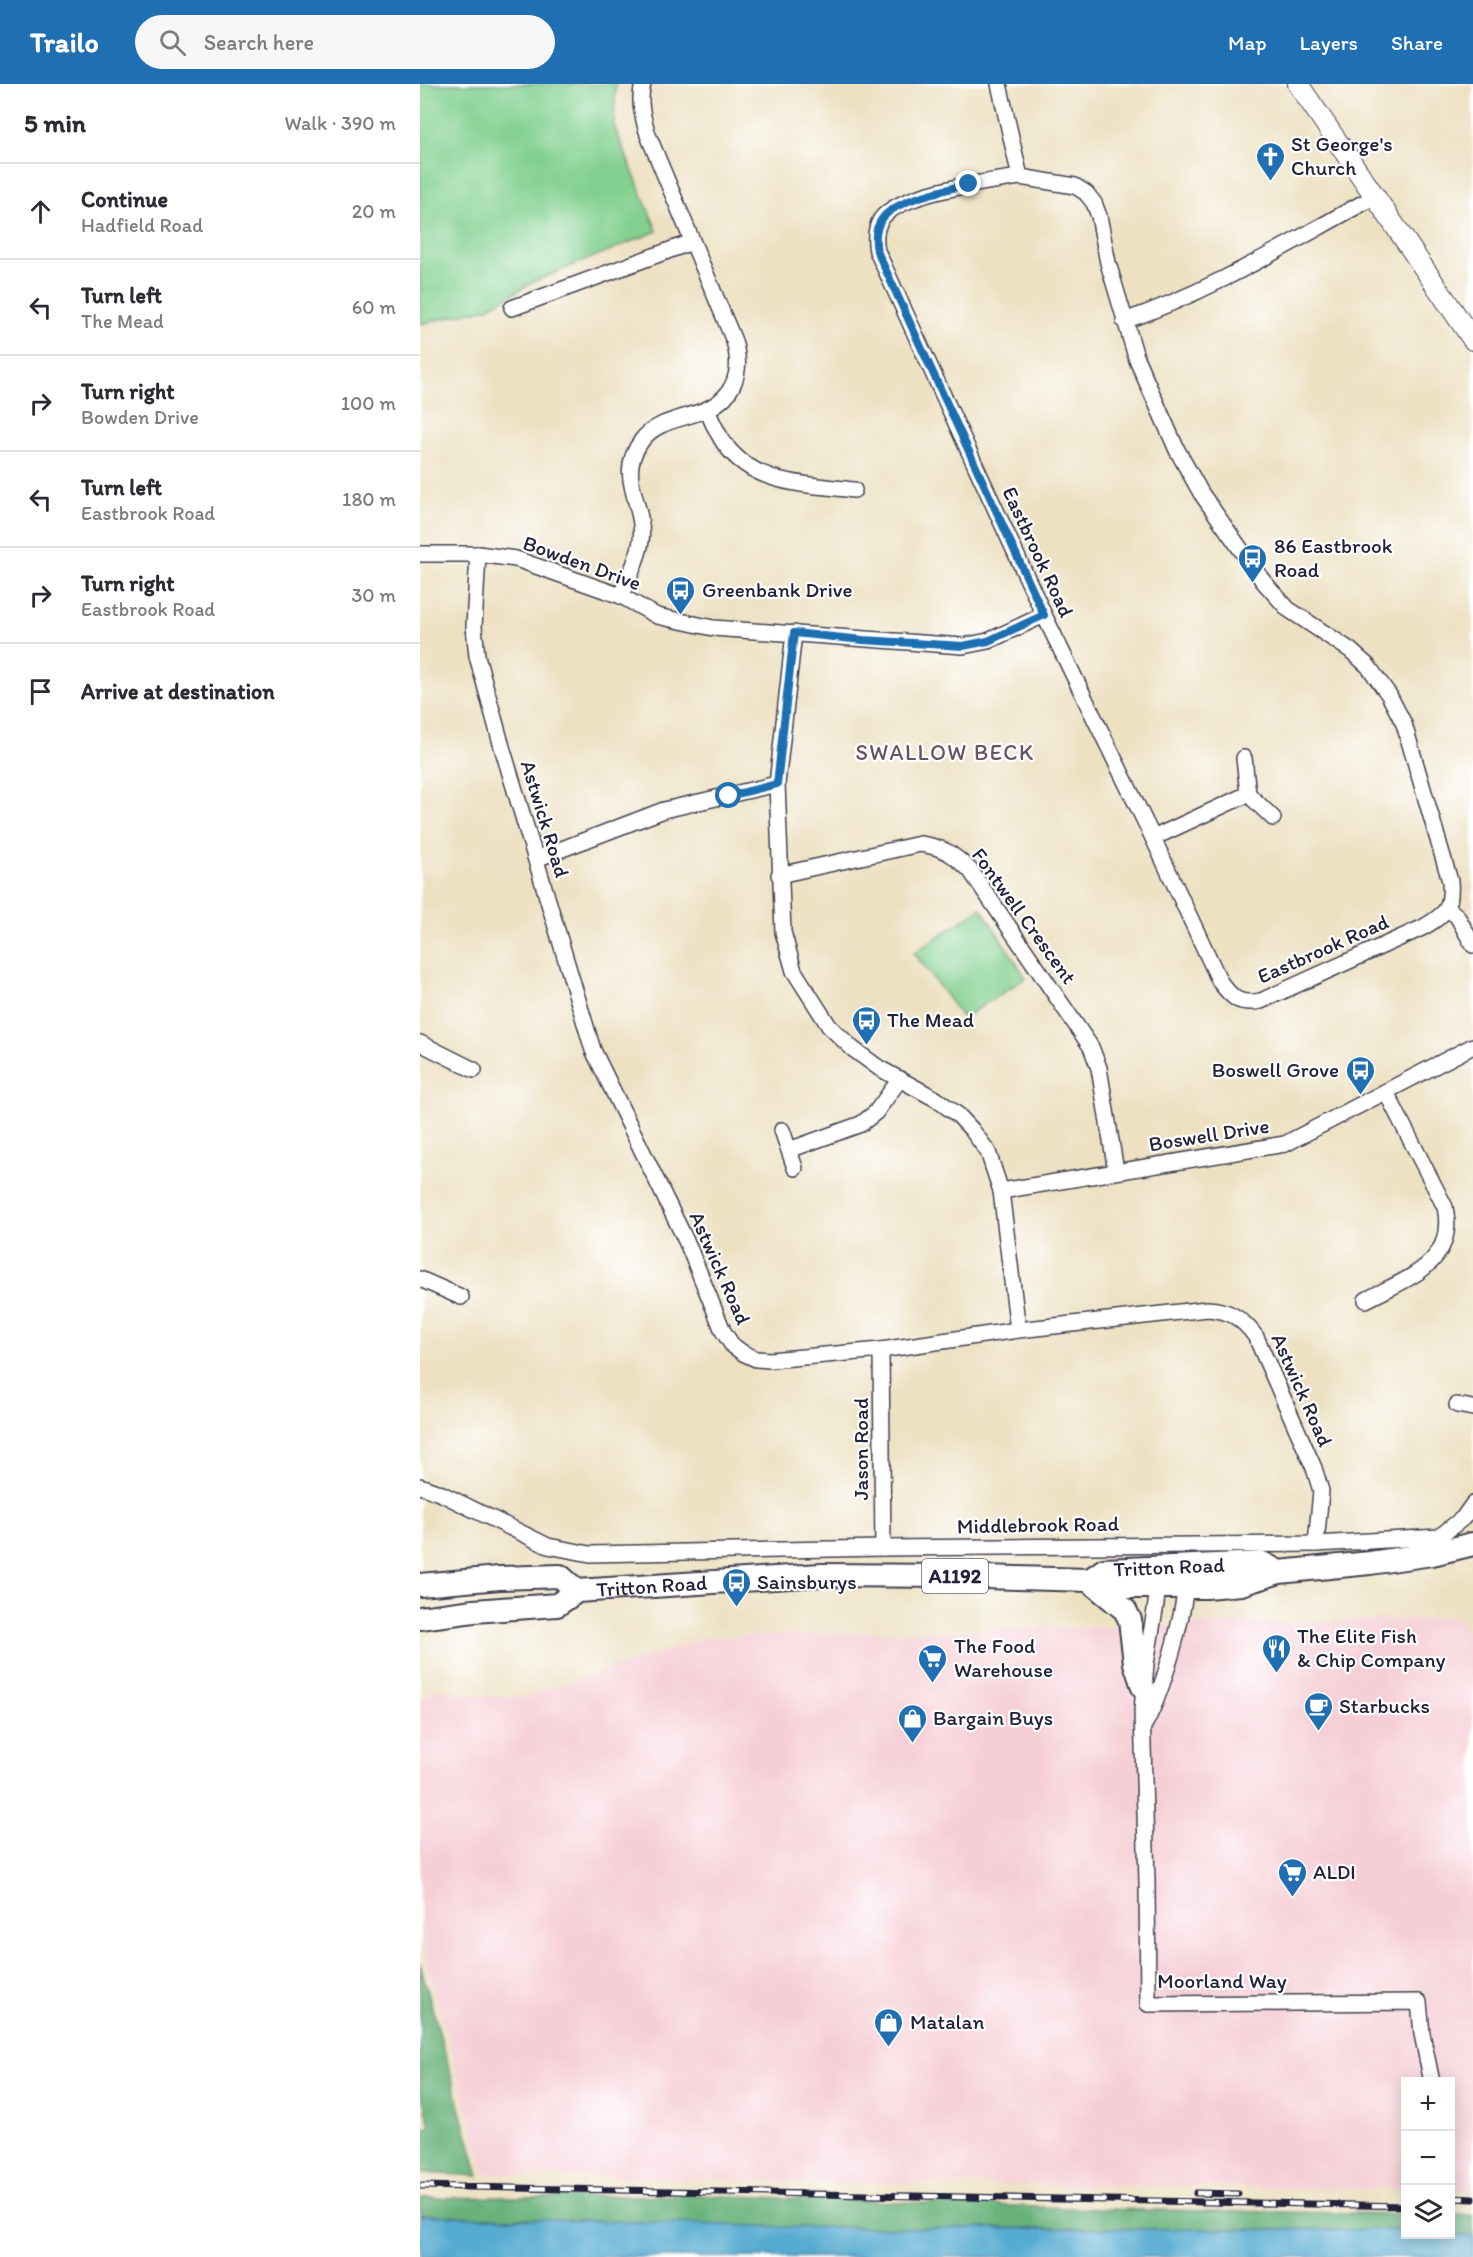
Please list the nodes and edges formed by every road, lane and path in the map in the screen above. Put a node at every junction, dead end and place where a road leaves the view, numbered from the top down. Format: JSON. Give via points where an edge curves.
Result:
{"nodes":[{"id":1,"x":643,"y":84,"type":"edge"},
{"id":2,"x":999,"y":84,"type":"edge"},
{"id":3,"x":1298,"y":84,"type":"edge"},
{"id":4,"x":1020,"y":177,"type":"junction"},
{"id":5,"x":1374,"y":196,"type":"junction"},
{"id":6,"x":692,"y":242,"type":"junction"},
{"id":7,"x":512,"y":308,"type":"dead end"},
{"id":8,"x":1124,"y":321,"type":"junction"},
{"id":9,"x":1473,"y":340,"type":"edge"},
{"id":10,"x":707,"y":410,"type":"junction"},
{"id":11,"x":854,"y":490,"type":"dead end"},
{"id":12,"x":420,"y":554,"type":"edge"},
{"id":13,"x":478,"y":554,"type":"junction"},
{"id":14,"x":621,"y":596,"type":"junction"},
{"id":15,"x":1044,"y":615,"type":"junction"},
{"id":16,"x":794,"y":633,"type":"junction"},
{"id":17,"x":1244,"y":758,"type":"dead end"},
{"id":18,"x":777,"y":784,"type":"junction"},
{"id":19,"x":1248,"y":794,"type":"junction"},
{"id":20,"x":1273,"y":818,"type":"dead end"},
{"id":21,"x":1153,"y":838,"type":"junction"},
{"id":22,"x":536,"y":859,"type":"junction"},
{"id":23,"x":779,"y":875,"type":"junction"},
{"id":24,"x":1448,"y":909,"type":"junction"},
{"id":25,"x":1473,"y":945,"type":"edge"},
{"id":26,"x":420,"y":1043,"type":"edge"},
{"id":27,"x":1473,"y":1046,"type":"edge"},
{"id":28,"x":474,"y":1071,"type":"dead end"},
{"id":29,"x":900,"y":1079,"type":"junction"},
{"id":30,"x":1386,"y":1092,"type":"junction"},
{"id":31,"x":783,"y":1130,"type":"dead end"},
{"id":32,"x":789,"y":1150,"type":"junction"},
{"id":33,"x":795,"y":1168,"type":"dead end"},
{"id":34,"x":1116,"y":1171,"type":"junction"},
{"id":35,"x":1001,"y":1191,"type":"junction"},
{"id":36,"x":420,"y":1279,"type":"edge"},
{"id":37,"x":461,"y":1297,"type":"dead end"},
{"id":38,"x":1366,"y":1300,"type":"dead end"},
{"id":39,"x":1018,"y":1330,"type":"junction"},
{"id":40,"x":881,"y":1350,"type":"junction"},
{"id":41,"x":1457,"y":1405,"type":"dead end"},
{"id":42,"x":1473,"y":1408,"type":"edge"},
{"id":43,"x":420,"y":1486,"type":"edge"},
{"id":44,"x":1473,"y":1504,"type":"edge"},
{"id":45,"x":1316,"y":1544,"type":"junction"},
{"id":46,"x":1473,"y":1544,"type":"edge"},
{"id":47,"x":883,"y":1548,"type":"junction"},
{"id":48,"x":1186,"y":1577,"type":"junction"},
{"id":49,"x":1158,"y":1578,"type":"junction"},
{"id":50,"x":1089,"y":1580,"type":"junction"},
{"id":51,"x":420,"y":1585,"type":"edge"},
{"id":52,"x":577,"y":1591,"type":"junction"},
{"id":53,"x":420,"y":1597,"type":"edge"},
{"id":54,"x":500,"y":1615,"type":"junction"},
{"id":55,"x":420,"y":1618,"type":"edge"},
{"id":56,"x":1143,"y":1688,"type":"junction"},
{"id":57,"x":1143,"y":1727,"type":"junction"},
{"id":58,"x":1431,"y":2077,"type":"edge"}],
"edges":[{"from":1,"to":6,"type":"street","via":[[642,112],[648,135]]},
{"from":2,"to":4,"type":"street"},
{"from":3,"to":5,"type":"main road"},
{"from":4,"to":8,"type":"street","name":"Eastbrook Road","via":[[1075,186],[1094,203]]},
{"from":4,"to":15,"type":"street","name":"Eastbrook Road","via":[[969,184],[907,203],[881,220],[875,239],[883,268]]},
{"from":5,"to":8,"type":"street","via":[[1226,278],[1163,308]]},
{"from":5,"to":9,"type":"main road"},
{"from":6,"to":7,"type":"street"},
{"from":6,"to":10,"type":"street","via":[[738,356],[738,372],[732,387]]},
{"from":8,"to":24,"type":"street","name":"Eastbrook Road","via":[[1177,450],[1263,581],[1288,609],[1368,666],[1389,695],[1404,724],[1450,881]]},
{"from":10,"to":11,"type":"street","via":[[723,441],[756,472],[780,480]]},
{"from":10,"to":14,"type":"street","via":[[659,427],[644,437],[635,450],[629,468],[641,519],[641,540]]},
{"from":12,"to":13,"type":"street","name":"Bowden Drive"},
{"from":13,"to":14,"type":"street","name":"Bowden Drive","via":[[516,559]]},
{"from":13,"to":22,"type":"street","name":"Astwick Road","via":[[474,627],[477,656]]},
{"from":14,"to":16,"type":"street","name":"Bowden Drive","via":[[657,616],[713,628]]},
{"from":15,"to":16,"type":"street","name":"Bowden Drive","via":[[988,641],[963,646]]},
{"from":15,"to":21,"type":"street","name":"Eastbrook Road"},
{"from":16,"to":18,"type":"street"},
{"from":17,"to":19,"type":"street"},
{"from":18,"to":22,"type":"street","via":[[664,810]]},
{"from":18,"to":23,"type":"street"},
{"from":19,"to":20,"type":"street"},
{"from":19,"to":21,"type":"street"},
{"from":21,"to":24,"type":"street","name":"Eastbrook Road","via":[[1220,982],[1237,1000],[1248,1004],[1424,927]]},
{"from":22,"to":40,"type":"street","name":"Astwick Road","via":[[593,1050],[732,1345],[756,1359]]},
{"from":23,"to":29,"type":"street","via":[[783,932],[794,971],[829,1026],[853,1049]]},
{"from":23,"to":34,"type":"street","name":"Fontwell Crescent","via":[[920,844],[938,846],[954,855],[970,870],[1091,1047],[1099,1068]]},
{"from":24,"to":25,"type":"street","via":[[1457,916]]},
{"from":26,"to":28,"type":"street"},
{"from":27,"to":30,"type":"street","name":"Boswell Drive"},
{"from":29,"to":32,"type":"street","via":[[876,1112],[861,1124]]},
{"from":29,"to":35,"type":"street","via":[[936,1099],[972,1130],[988,1152]]},
{"from":30,"to":34,"type":"street","name":"Boswell Drive","via":[[1285,1144]]},
{"from":30,"to":38,"type":"street","via":[[1445,1207],[1447,1231],[1440,1251],[1426,1268]]},
{"from":31,"to":32,"type":"street"},
{"from":32,"to":33,"type":"street"},
{"from":34,"to":35,"type":"street","name":"Boswell Drive"},
{"from":35,"to":39,"type":"street"},
{"from":36,"to":37,"type":"street"},
{"from":39,"to":40,"type":"street","name":"Astwick Road"},
{"from":39,"to":45,"type":"street","name":"Astwick Road","via":[[1207,1309],[1234,1315],[1247,1324],[1314,1468],[1321,1491]]},
{"from":40,"to":47,"type":"street","name":"Jason Road"},
{"from":41,"to":42,"type":"street"},
{"from":43,"to":47,"type":"street","name":"Middlebrook Road","via":[[548,1546],[590,1554]]},
{"from":44,"to":45,"type":"street","name":"Middlebrook Road","via":[[1439,1537]]},
{"from":45,"to":47,"type":"street","name":"Middlebrook Road"},
{"from":46,"to":48,"type":"main road","name":"Tritton Road","via":[[1370,1563],[1279,1572],[1241,1584],[1206,1587]]},
{"from":48,"to":49,"type":"main road","name":"Tritton Road"},
{"from":48,"to":57,"type":"street","name":"Moorland Way","via":[[1177,1631],[1157,1697]]},
{"from":49,"to":50,"type":"main road","name":"Tritton Road","via":[[1124,1587]]},
{"from":49,"to":56,"type":"street","name":"Moorland Way"},
{"from":50,"to":52,"type":"main road","name":"Tritton Road","number":"A1192","via":[[821,1575]]},
{"from":50,"to":56,"type":"main road","via":[[1125,1610],[1130,1620]]},
{"from":51,"to":52,"type":"main road","name":"Tritton Road","via":[[561,1576]]},
{"from":52,"to":54,"type":"main road","name":"Tritton Road","number":"A1192","via":[[557,1605]]},
{"from":53,"to":54,"type":"main road","via":[[428,1600],[471,1595]]},
{"from":54,"to":55,"type":"main road","name":"Tritton Road","number":"A1192"},
{"from":56,"to":57,"type":"street","name":"Moorland Way"},
{"from":57,"to":58,"type":"street","name":"Moorland Way","via":[[1148,2004],[1419,2002]]}]}
